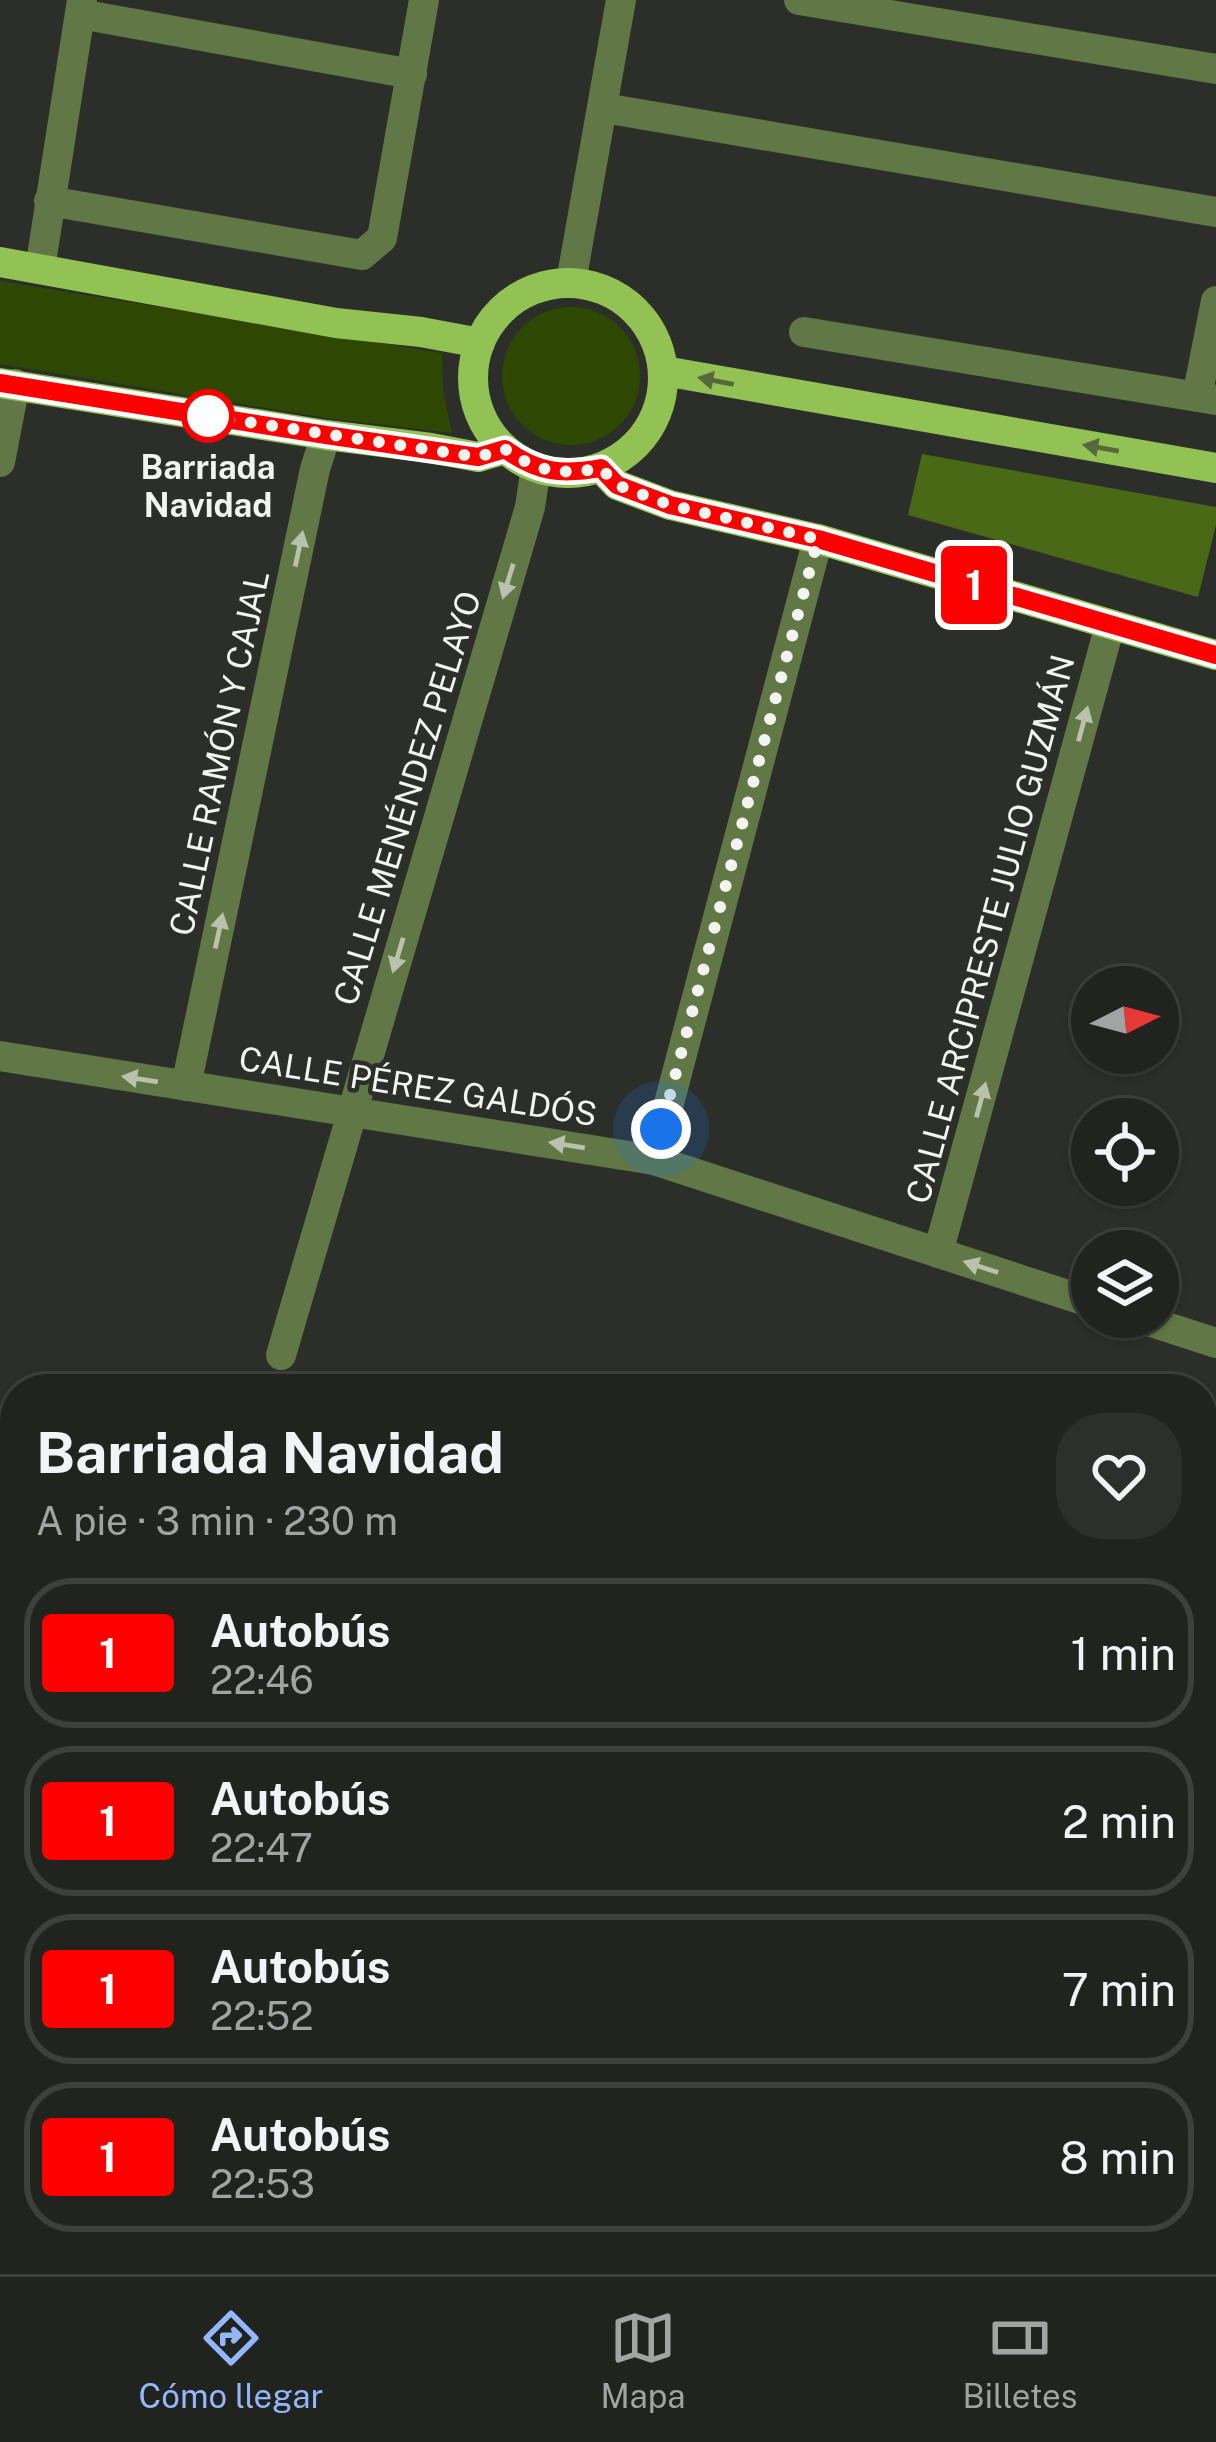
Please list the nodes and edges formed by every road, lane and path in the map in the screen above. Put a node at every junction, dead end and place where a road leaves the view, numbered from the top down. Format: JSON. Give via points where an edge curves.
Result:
{"nodes":[{"id":1,"x":424,"y":0,"type":"edge"},
{"id":2,"x":621,"y":0,"type":"edge"},
{"id":3,"x":800,"y":0,"type":"edge"},
{"id":4,"x":81,"y":7,"type":"edge"},
{"id":5,"x":1216,"y":69,"type":"edge"},
{"id":6,"x":412,"y":74,"type":"junction"},
{"id":7,"x":604,"y":108,"type":"junction"},
{"id":8,"x":49,"y":201,"type":"junction"},
{"id":9,"x":1216,"y":212,"type":"edge"},
{"id":10,"x":0,"y":262,"type":"edge"},
{"id":11,"x":40,"y":268,"type":"junction"},
{"id":12,"x":571,"y":282,"type":"junction"},
{"id":13,"x":1216,"y":302,"type":"edge"},
{"id":14,"x":804,"y":332,"type":"dead end"},
{"id":15,"x":480,"y":343,"type":"junction"},
{"id":16,"x":664,"y":371,"type":"junction"},
{"id":17,"x":8,"y":383,"type":"edge"},
{"id":18,"x":1207,"y":399,"type":"edge"},
{"id":19,"x":326,"y":435,"type":"junction"},
{"id":20,"x":505,"y":449,"type":"junction"},
{"id":21,"x":0,"y":462,"type":"edge"},
{"id":22,"x":536,"y":467,"type":"junction"},
{"id":23,"x":601,"y":468,"type":"junction"},
{"id":24,"x":1216,"y":468,"type":"edge"},
{"id":25,"x":818,"y":539,"type":"junction"},
{"id":26,"x":1110,"y":625,"type":"junction"},
{"id":27,"x":1216,"y":655,"type":"edge"},
{"id":28,"x":0,"y":1056,"type":"edge"},
{"id":29,"x":186,"y":1086,"type":"junction"},
{"id":30,"x":352,"y":1110,"type":"junction"},
{"id":31,"x":653,"y":1160,"type":"junction"},
{"id":32,"x":938,"y":1253,"type":"junction"},
{"id":33,"x":1071,"y":1296,"type":"edge"},
{"id":34,"x":1179,"y":1331,"type":"edge"},
{"id":35,"x":1216,"y":1343,"type":"edge"},
{"id":36,"x":281,"y":1355,"type":"dead end"}],
"edges":[{"from":1,"to":6,"type":"street"},
{"from":2,"to":7,"type":"street"},
{"from":3,"to":5,"type":"street"},
{"from":4,"to":6,"type":"street"},
{"from":4,"to":8,"type":"street"},
{"from":6,"to":8,"type":"street","via":[[382,238],[362,255]]},
{"from":7,"to":9,"type":"street"},
{"from":7,"to":12,"type":"street"},
{"from":8,"to":11,"type":"street"},
{"from":10,"to":11,"type":"main road"},
{"from":11,"to":15,"type":"main road"},
{"from":12,"to":15,"type":"main road","via":[[516,298]]},
{"from":12,"to":16,"type":"main road","via":[[624,300],[644,319]]},
{"from":13,"to":18,"type":"street"},
{"from":14,"to":18,"type":"street"},
{"from":15,"to":20,"type":"main road","via":[[476,400]]},
{"from":16,"to":23,"type":"main road","via":[[648,430]]},
{"from":24,"to":16,"type":"main road","one_way":true},
{"from":17,"to":19,"type":"main road"},
{"from":17,"to":21,"type":"street"},
{"from":19,"to":20,"type":"main road","via":[[478,457]]},
{"from":29,"to":19,"type":"street","name":"CALLE RAMÓN Y CAJAL","one_way":true},
{"from":20,"to":22,"type":"main road"},
{"from":22,"to":23,"type":"main road","via":[[568,474]]},
{"from":22,"to":30,"type":"street","name":"CALLE MENÉNDEZ PELAYO","one_way":true},
{"from":23,"to":25,"type":"main road","via":[[617,485],[670,505]]},
{"from":25,"to":26,"type":"main road"},
{"from":25,"to":31,"type":"street"},
{"from":26,"to":27,"type":"main road"},
{"from":32,"to":26,"type":"street","name":"CALLE ARCIPRESTE JULIO GUZMÁN","one_way":true},
{"from":29,"to":28,"type":"street","name":"CALLE PÉREZ GALDÓS","one_way":true},
{"from":29,"to":30,"type":"street","name":"CALLE PÉREZ GALDÓS"},
{"from":31,"to":30,"type":"street","name":"CALLE PÉREZ GALDÓS","one_way":true},
{"from":30,"to":36,"type":"street","name":"CALLE MENÉNDEZ PELAYO"},
{"from":31,"to":32,"type":"street","name":"CALLE PÉREZ GALDÓS"},
{"from":33,"to":32,"type":"street","name":"CALLE PÉREZ GALDÓS","one_way":true},
{"from":34,"to":35,"type":"street"}]}
